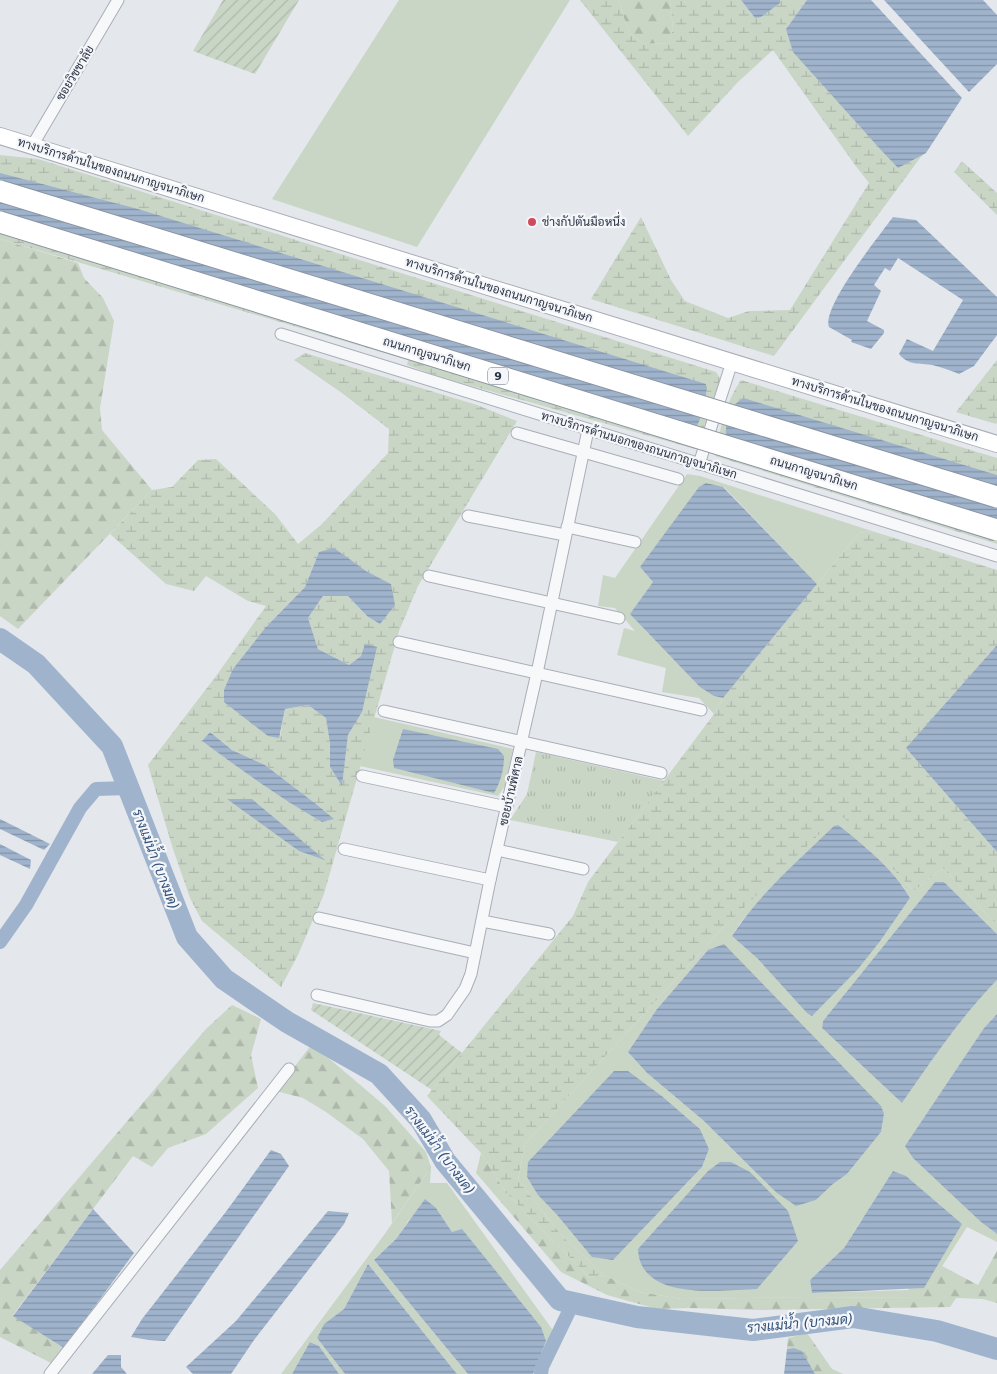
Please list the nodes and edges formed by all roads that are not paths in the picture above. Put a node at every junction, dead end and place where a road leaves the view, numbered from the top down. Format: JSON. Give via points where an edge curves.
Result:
{"nodes":[{"id":1,"x":118,"y":0,"type":"edge"},
{"id":2,"x":0,"y":136,"type":"edge"},
{"id":3,"x":32,"y":146,"type":"junction"},
{"id":4,"x":0,"y":190,"type":"edge"},
{"id":5,"x":0,"y":222,"type":"edge"},
{"id":6,"x":281,"y":334,"type":"dead end"},
{"id":7,"x":732,"y":362,"type":"junction"},
{"id":8,"x":588,"y":430,"type":"junction"},
{"id":9,"x":517,"y":433,"type":"dead end"},
{"id":10,"x":997,"y":444,"type":"edge"},
{"id":11,"x":584,"y":451,"type":"junction"},
{"id":12,"x":699,"y":464,"type":"junction"},
{"id":13,"x":678,"y":479,"type":"dead end"},
{"id":14,"x":997,"y":497,"type":"edge"},
{"id":15,"x":468,"y":516,"type":"dead end"},
{"id":16,"x":997,"y":530,"type":"edge"},
{"id":17,"x":566,"y":531,"type":"junction"},
{"id":18,"x":635,"y":542,"type":"dead end"},
{"id":19,"x":997,"y":556,"type":"edge"},
{"id":20,"x":429,"y":576,"type":"dead end"},
{"id":21,"x":552,"y":603,"type":"junction"},
{"id":22,"x":619,"y":618,"type":"dead end"},
{"id":23,"x":399,"y":642,"type":"dead end"},
{"id":24,"x":538,"y":673,"type":"junction"},
{"id":25,"x":702,"y":710,"type":"dead end"},
{"id":26,"x":384,"y":711,"type":"dead end"},
{"id":27,"x":522,"y":742,"type":"junction"},
{"id":28,"x":661,"y":774,"type":"dead end"},
{"id":29,"x":362,"y":776,"type":"dead end"},
{"id":30,"x":507,"y":807,"type":"junction"},
{"id":31,"x":344,"y":849,"type":"dead end"},
{"id":32,"x":497,"y":850,"type":"junction"},
{"id":33,"x":583,"y":869,"type":"dead end"},
{"id":34,"x":490,"y":880,"type":"junction"},
{"id":35,"x":319,"y":918,"type":"dead end"},
{"id":36,"x":482,"y":920,"type":"junction"},
{"id":37,"x":549,"y":934,"type":"dead end"},
{"id":38,"x":475,"y":953,"type":"junction"},
{"id":39,"x":317,"y":995,"type":"dead end"},
{"id":40,"x":289,"y":1069,"type":"dead end"},
{"id":41,"x":50,"y":1374,"type":"edge"}],
"edges":[{"from":1,"to":3,"type":"street","name":"ซอยวิชชาลัย"},
{"from":2,"to":3,"type":"main road","name":"ทางบริการด้านในของถนนกาญจนาภิเษก"},
{"from":3,"to":7,"type":"main road","name":"ทางบริการด้านในของถนนกาญจนาภิเษก"},
{"from":4,"to":14,"type":"highway","bridge":true},
{"from":5,"to":16,"type":"highway","name":"ถนนกาญจนาภิเษก","number":"9","bridge":true},
{"from":6,"to":8,"type":"street","name":"ทางบริการด้านนอกของถนนกาญจนาภิเษก"},
{"from":7,"to":10,"type":"main road","name":"ทางบริการด้านในของถนนกาญจนาภิเษก"},
{"from":7,"to":12,"type":"street"},
{"from":8,"to":11,"type":"street","name":"ซอยบ้านพิศาล"},
{"from":8,"to":12,"type":"street","name":"ทางบริการด้านนอกของถนนกาญจนาภิเษก"},
{"from":9,"to":11,"type":"street"},
{"from":11,"to":13,"type":"street"},
{"from":11,"to":17,"type":"street","name":"ซอยบ้านพิศาล"},
{"from":12,"to":19,"type":"street","name":"ทางบริการด้านนอกของถนนกาญจนาภิเษก"},
{"from":15,"to":17,"type":"street"},
{"from":17,"to":18,"type":"street"},
{"from":17,"to":21,"type":"street","name":"ซอยบ้านพิศาล"},
{"from":20,"to":21,"type":"street"},
{"from":21,"to":22,"type":"street"},
{"from":21,"to":24,"type":"street","name":"ซอยบ้านพิศาล"},
{"from":23,"to":24,"type":"street"},
{"from":24,"to":25,"type":"street"},
{"from":24,"to":27,"type":"street","name":"ซอยบ้านพิศาล"},
{"from":26,"to":27,"type":"street"},
{"from":27,"to":28,"type":"street"},
{"from":27,"to":30,"type":"street","name":"ซอยบ้านพิศาล"},
{"from":29,"to":30,"type":"street"},
{"from":30,"to":32,"type":"street","name":"ซอยบ้านพิศาล"},
{"from":31,"to":34,"type":"street"},
{"from":32,"to":33,"type":"street"},
{"from":32,"to":34,"type":"street","name":"ซอยบ้านพิศาล"},
{"from":34,"to":36,"type":"street","name":"ซอยบ้านพิศาล"},
{"from":35,"to":38,"type":"street"},
{"from":36,"to":37,"type":"street"},
{"from":36,"to":38,"type":"street","name":"ซอยบ้านพิศาล"},
{"from":38,"to":39,"type":"street","name":"ซอยบ้านพิศาล","via":[[465,989],[447,1015],[438,1021]]},
{"from":40,"to":41,"type":"street"}]}
